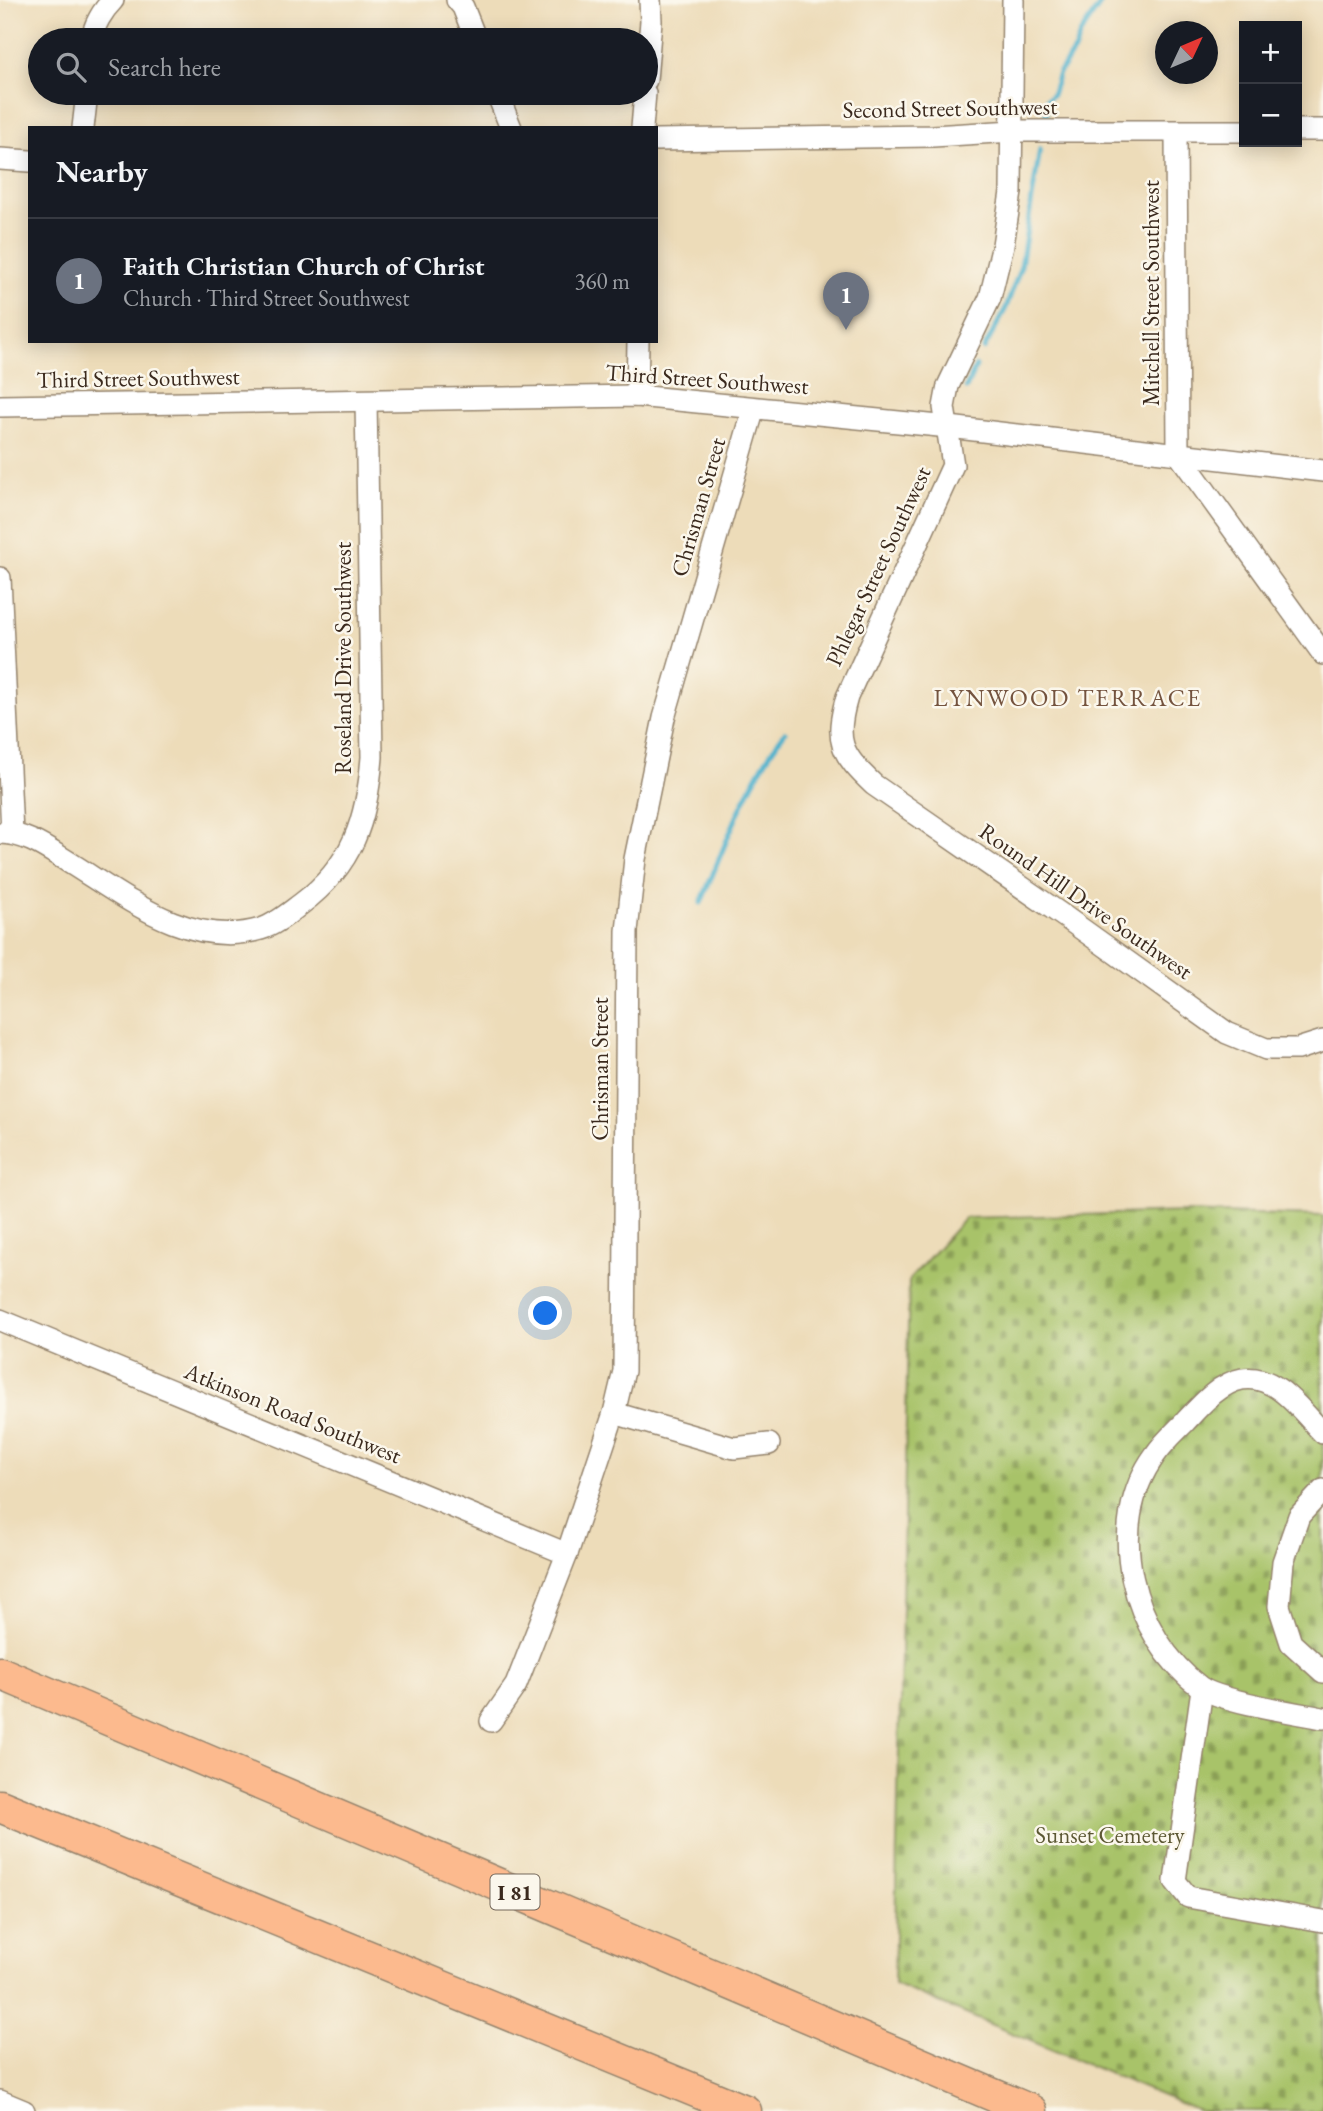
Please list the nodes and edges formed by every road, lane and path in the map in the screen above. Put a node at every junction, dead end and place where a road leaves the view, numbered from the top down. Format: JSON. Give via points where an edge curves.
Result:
{"nodes":[{"id":1,"x":113,"y":0,"type":"edge"},
{"id":2,"x":457,"y":0,"type":"edge"},
{"id":3,"x":650,"y":0,"type":"edge"},
{"id":4,"x":1013,"y":0,"type":"edge"},
{"id":5,"x":95,"y":28,"type":"edge"},
{"id":6,"x":471,"y":28,"type":"edge"},
{"id":7,"x":649,"y":28,"type":"edge"},
{"id":8,"x":86,"y":105,"type":"edge"},
{"id":9,"x":502,"y":105,"type":"edge"},
{"id":10,"x":644,"y":105,"type":"edge"},
{"id":11,"x":83,"y":126,"type":"edge"},
{"id":12,"x":510,"y":126,"type":"edge"},
{"id":13,"x":642,"y":126,"type":"edge"},
{"id":14,"x":1302,"y":130,"type":"edge"},
{"id":15,"x":1323,"y":130,"type":"edge"},
{"id":16,"x":1013,"y":131,"type":"junction"},
{"id":17,"x":1239,"y":131,"type":"edge"},
{"id":18,"x":1177,"y":133,"type":"junction"},
{"id":19,"x":658,"y":139,"type":"edge"},
{"id":20,"x":0,"y":159,"type":"edge"},
{"id":21,"x":28,"y":161,"type":"edge"},
{"id":22,"x":638,"y":343,"type":"edge"},
{"id":23,"x":637,"y":396,"type":"junction"},
{"id":24,"x":366,"y":401,"type":"junction"},
{"id":25,"x":0,"y":406,"type":"edge"},
{"id":26,"x":754,"y":408,"type":"junction"},
{"id":27,"x":949,"y":427,"type":"junction"},
{"id":28,"x":1178,"y":453,"type":"junction"},
{"id":29,"x":1323,"y":471,"type":"edge"},
{"id":30,"x":0,"y":578,"type":"edge"},
{"id":31,"x":1323,"y":654,"type":"edge"},
{"id":32,"x":842,"y":744,"type":"joint"},
{"id":33,"x":6,"y":833,"type":"edge"},
{"id":34,"x":1323,"y":1041,"type":"edge"},
{"id":35,"x":0,"y":1320,"type":"edge"},
{"id":36,"x":614,"y":1413,"type":"junction"},
{"id":37,"x":1323,"y":1433,"type":"edge"},
{"id":38,"x":769,"y":1444,"type":"dead end"},
{"id":39,"x":1323,"y":1490,"type":"edge"},
{"id":40,"x":567,"y":1554,"type":"junction"},
{"id":41,"x":1323,"y":1672,"type":"edge"},
{"id":42,"x":0,"y":1673,"type":"edge"},
{"id":43,"x":1202,"y":1689,"type":"junction"},
{"id":44,"x":1323,"y":1718,"type":"edge"},
{"id":45,"x":491,"y":1721,"type":"dead end"},
{"id":46,"x":0,"y":1806,"type":"edge"},
{"id":47,"x":1323,"y":1921,"type":"edge"},
{"id":48,"x":0,"y":2101,"type":"edge"},
{"id":49,"x":24,"y":2111,"type":"edge"},
{"id":50,"x":745,"y":2111,"type":"edge"},
{"id":51,"x":1031,"y":2111,"type":"edge"}],
"edges":[{"from":1,"to":5,"type":"street"},
{"from":2,"to":6,"type":"street"},
{"from":3,"to":7,"type":"street"},
{"from":4,"to":16,"type":"street","name":"Phlegar Street Southwest"},
{"from":8,"to":11,"type":"street"},
{"from":9,"to":12,"type":"street"},
{"from":10,"to":13,"type":"street"},
{"from":14,"to":15,"type":"street"},
{"from":16,"to":18,"type":"street","name":"Second Street Southwest"},
{"from":16,"to":19,"type":"street","name":"Second Street Southwest"},
{"from":16,"to":27,"type":"street","name":"Phlegar Street Southwest","via":[[1003,245],[990,298],[948,386],[944,407]]},
{"from":17,"to":18,"type":"street","name":"Second Street Southwest"},
{"from":18,"to":28,"type":"street","name":"Mitchell Street Southwest"},
{"from":20,"to":21,"type":"street"},
{"from":22,"to":23,"type":"street"},
{"from":23,"to":24,"type":"street","name":"Third Street Southwest"},
{"from":23,"to":26,"type":"street","name":"Third Street Southwest"},
{"from":24,"to":25,"type":"street","name":"Third Street Southwest"},
{"from":24,"to":33,"type":"street","name":"Roseland Drive Southwest","via":[[372,757],[369,795],[355,841],[332,877],[263,929],[233,934],[200,932],[160,918],[38,843]]},
{"from":26,"to":27,"type":"street","name":"Third Street Southwest"},
{"from":26,"to":36,"type":"street","name":"Chrisman Street","via":[[664,718],[635,859],[627,931],[624,1371]]},
{"from":27,"to":28,"type":"street","name":"Third Street Southwest"},
{"from":27,"to":32,"type":"street","name":"Phlegar Street Southwest","via":[[953,465],[847,697],[840,721]]},
{"from":28,"to":29,"type":"street","name":"Third Street Southwest"},
{"from":28,"to":31,"type":"street"},
{"from":30,"to":33,"type":"street"},
{"from":32,"to":34,"type":"street","name":"Round Hill Drive Southwest","via":[[853,765],[874,785],[1227,1033],[1266,1049],[1298,1049]]},
{"from":35,"to":40,"type":"street","name":"Atkinson Road Southwest"},
{"from":36,"to":38,"type":"street","via":[[734,1448]]},
{"from":36,"to":40,"type":"street","name":"Chrisman Street"},
{"from":37,"to":43,"type":"street","via":[[1281,1391],[1262,1380],[1242,1379],[1223,1387],[1196,1411],[1154,1456],[1140,1483],[1127,1542],[1135,1590],[1154,1634]]},
{"from":39,"to":41,"type":"street","via":[[1299,1516],[1283,1562],[1279,1606],[1291,1643]]},
{"from":40,"to":45,"type":"street","name":"Chrisman Street","via":[[516,1685]]},
{"from":42,"to":51,"type":"highway","number":"I 81"},
{"from":43,"to":44,"type":"street"},
{"from":43,"to":47,"type":"street","via":[[1175,1881],[1188,1897]]},
{"from":46,"to":50,"type":"highway"},
{"from":48,"to":49,"type":"street"}]}
